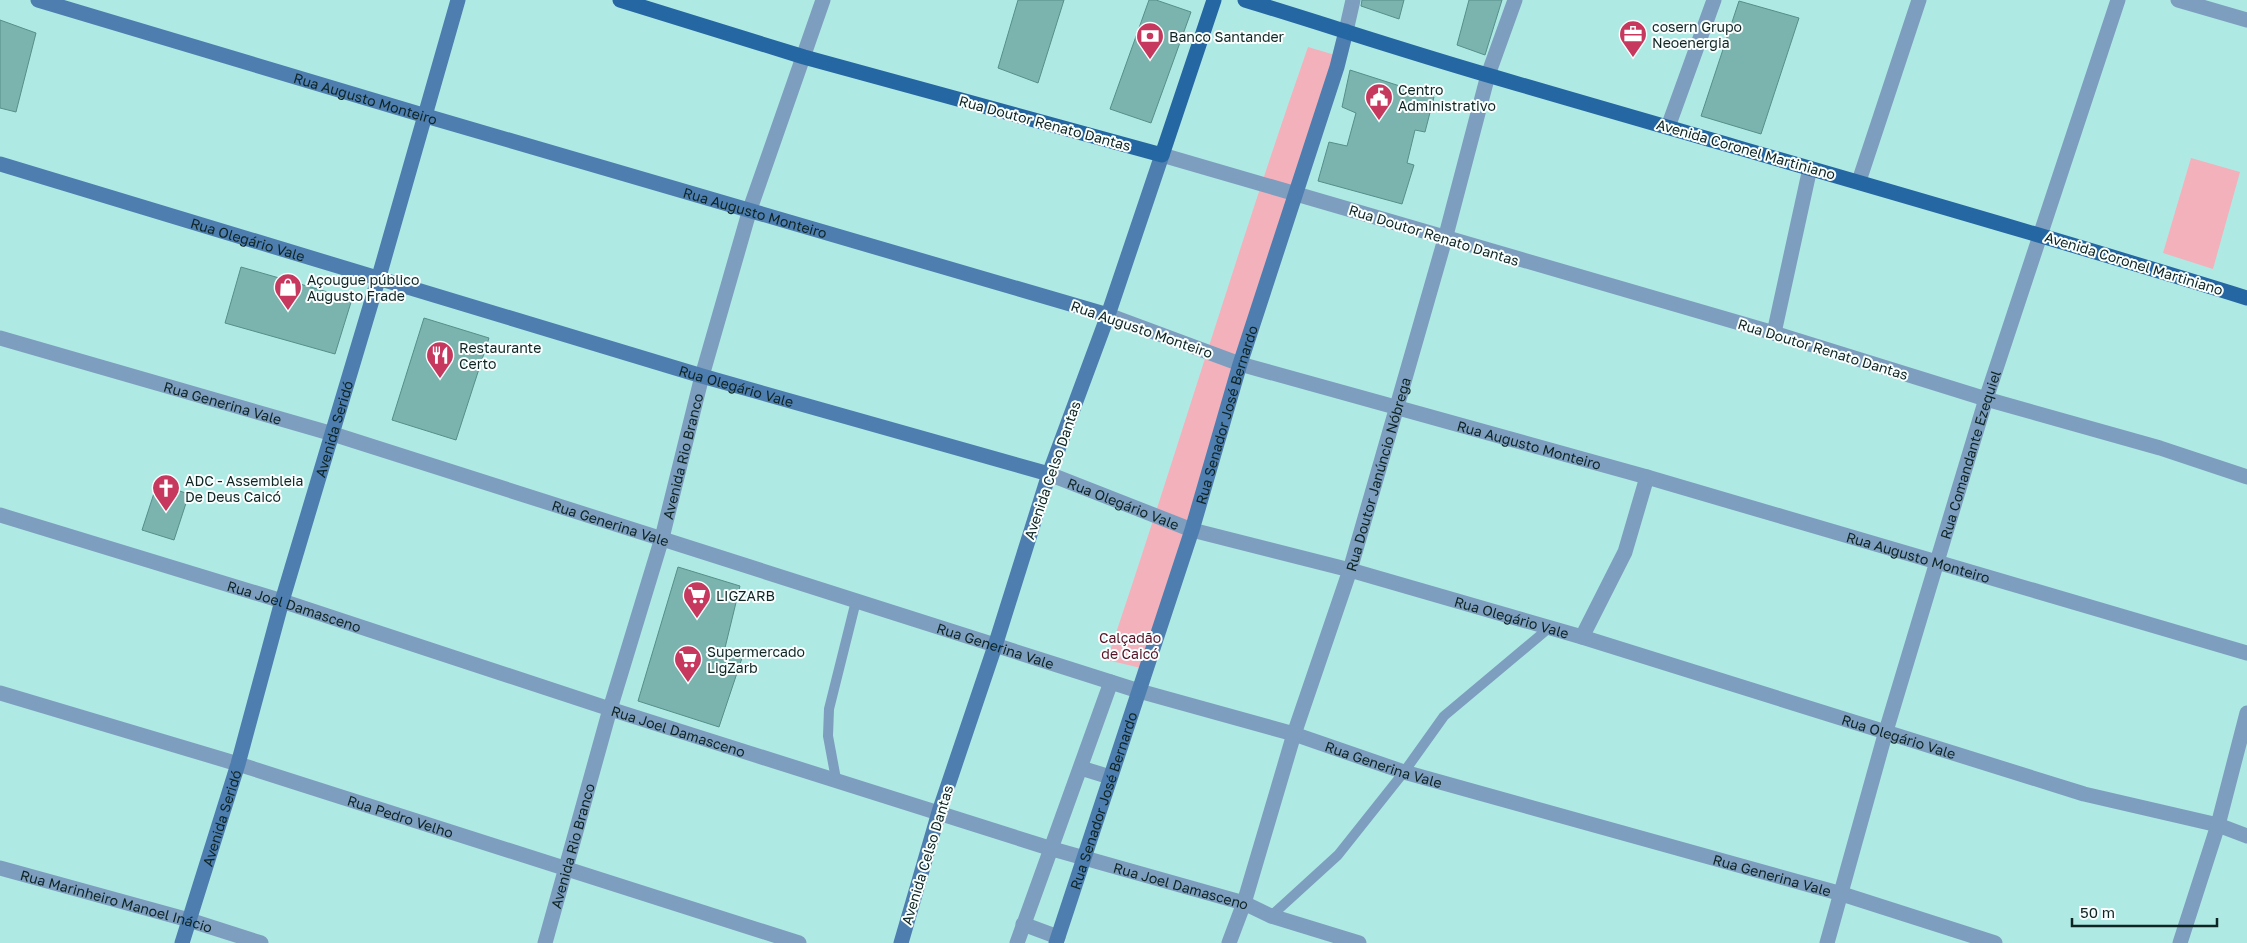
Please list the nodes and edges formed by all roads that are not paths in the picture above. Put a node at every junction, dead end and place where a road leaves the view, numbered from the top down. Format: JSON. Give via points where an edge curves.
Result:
{"nodes":[{"id":1,"x":38,"y":0,"type":"edge"},
{"id":2,"x":458,"y":0,"type":"edge"},
{"id":3,"x":620,"y":0,"type":"edge"},
{"id":4,"x":823,"y":0,"type":"edge"},
{"id":5,"x":1214,"y":0,"type":"edge"},
{"id":6,"x":1245,"y":0,"type":"edge"},
{"id":7,"x":1353,"y":0,"type":"edge"},
{"id":8,"x":1515,"y":0,"type":"edge"},
{"id":9,"x":1714,"y":0,"type":"edge"},
{"id":10,"x":1919,"y":0,"type":"edge"},
{"id":11,"x":2118,"y":0,"type":"edge"},
{"id":12,"x":2178,"y":0,"type":"edge"},
{"id":13,"x":2247,"y":20,"type":"edge"},
{"id":14,"x":1346,"y":31,"type":"junction"},
{"id":15,"x":804,"y":57,"type":"junction"},
{"id":16,"x":1488,"y":75,"type":"junction"},
{"id":17,"x":426,"y":116,"type":"junction"},
{"id":18,"x":1668,"y":127,"type":"junction"},
{"id":19,"x":1162,"y":155,"type":"junction"},
{"id":20,"x":0,"y":164,"type":"edge"},
{"id":21,"x":1810,"y":168,"type":"junction"},
{"id":22,"x":1859,"y":181,"type":"junction"},
{"id":23,"x":1295,"y":193,"type":"junction"},
{"id":24,"x":750,"y":210,"type":"junction"},
{"id":25,"x":2041,"y":234,"type":"junction"},
{"id":26,"x":1445,"y":239,"type":"junction"},
{"id":27,"x":378,"y":280,"type":"junction"},
{"id":28,"x":2247,"y":298,"type":"edge"},
{"id":29,"x":1108,"y":315,"type":"junction"},
{"id":30,"x":1774,"y":333,"type":"junction"},
{"id":31,"x":0,"y":338,"type":"edge"},
{"id":32,"x":1240,"y":364,"type":"junction"},
{"id":33,"x":702,"y":376,"type":"junction"},
{"id":34,"x":1986,"y":398,"type":"junction"},
{"id":35,"x":1395,"y":408,"type":"junction"},
{"id":36,"x":333,"y":434,"type":"junction"},
{"id":37,"x":1049,"y":474,"type":"junction"},
{"id":38,"x":2247,"y":476,"type":"edge"},
{"id":39,"x":1647,"y":477,"type":"junction"},
{"id":40,"x":0,"y":515,"type":"edge"},
{"id":41,"x":1192,"y":530,"type":"junction"},
{"id":42,"x":662,"y":538,"type":"junction"},
{"id":43,"x":1937,"y":561,"type":"junction"},
{"id":44,"x":1350,"y":570,"type":"junction"},
{"id":45,"x":282,"y":601,"type":"junction"},
{"id":46,"x":856,"y":601,"type":"junction"},
{"id":47,"x":1549,"y":628,"type":"junction"},
{"id":48,"x":1582,"y":637,"type":"junction"},
{"id":49,"x":995,"y":646,"type":"junction"},
{"id":50,"x":2247,"y":653,"type":"edge"},
{"id":51,"x":1111,"y":682,"type":"junction"},
{"id":52,"x":1139,"y":691,"type":"junction"},
{"id":53,"x":0,"y":693,"type":"edge"},
{"id":54,"x":610,"y":709,"type":"junction"},
{"id":55,"x":2247,"y":713,"type":"edge"},
{"id":56,"x":1886,"y":730,"type":"junction"},
{"id":57,"x":1294,"y":734,"type":"junction"},
{"id":58,"x":238,"y":764,"type":"junction"},
{"id":59,"x":1081,"y":768,"type":"junction"},
{"id":60,"x":1404,"y":772,"type":"junction"},
{"id":61,"x":1110,"y":777,"type":"junction"},
{"id":62,"x":836,"y":779,"type":"junction"},
{"id":63,"x":939,"y":812,"type":"junction"},
{"id":64,"x":2218,"y":825,"type":"junction"},
{"id":65,"x":2247,"y":836,"type":"edge"},
{"id":66,"x":1049,"y":848,"type":"junction"},
{"id":67,"x":1084,"y":858,"type":"junction"},
{"id":68,"x":0,"y":868,"type":"edge"},
{"id":69,"x":567,"y":869,"type":"junction"},
{"id":70,"x":1842,"y":894,"type":"junction"},
{"id":71,"x":1244,"y":903,"type":"junction"},
{"id":72,"x":1271,"y":916,"type":"junction"},
{"id":73,"x":189,"y":920,"type":"junction"},
{"id":74,"x":1023,"y":924,"type":"junction"},
{"id":75,"x":1057,"y":940,"type":"edge"},
{"id":76,"x":182,"y":943,"type":"edge"},
{"id":77,"x":261,"y":943,"type":"edge"},
{"id":78,"x":545,"y":943,"type":"edge"},
{"id":79,"x":799,"y":943,"type":"edge"},
{"id":80,"x":901,"y":943,"type":"edge"},
{"id":81,"x":1017,"y":943,"type":"edge"},
{"id":82,"x":1230,"y":943,"type":"edge"},
{"id":83,"x":1359,"y":943,"type":"edge"},
{"id":84,"x":1826,"y":943,"type":"edge"},
{"id":85,"x":1995,"y":943,"type":"edge"},
{"id":86,"x":2180,"y":943,"type":"edge"}],
"edges":[{"from":1,"to":17,"type":"main road","name":"Rua Augusto Monteiro"},
{"from":2,"to":17,"type":"main road","name":"Avenida Seridó"},
{"from":3,"to":15,"type":"main road","name":"Rua Doutor Renato Dantas"},
{"from":4,"to":15,"type":"street","name":"Avenida Rio Branco"},
{"from":5,"to":19,"type":"main road","name":"Avenida Celso Dantas"},
{"from":6,"to":14,"type":"main road","name":"Avenida Coronel Martiniano"},
{"from":7,"to":14,"type":"street","name":"Rua Senador José Bernardo"},
{"from":8,"to":16,"type":"street","name":"Rua Doutor Janúncio Nóbrega"},
{"from":9,"to":18,"type":"street"},
{"from":10,"to":22,"type":"street"},
{"from":11,"to":25,"type":"street","name":"Rua Comandante Ezequiel"},
{"from":12,"to":13,"type":"street"},
{"from":14,"to":16,"type":"main road","name":"Avenida Coronel Martiniano"},
{"from":14,"to":23,"type":"main road","name":"Rua Senador José Bernardo"},
{"from":15,"to":19,"type":"main road","name":"Rua Doutor Renato Dantas"},
{"from":15,"to":24,"type":"street","name":"Avenida Rio Branco"},
{"from":16,"to":18,"type":"main road","name":"Avenida Coronel Martiniano"},
{"from":16,"to":26,"type":"street","name":"Rua Doutor Janúncio Nóbrega"},
{"from":17,"to":24,"type":"main road","name":"Rua Augusto Monteiro"},
{"from":17,"to":27,"type":"main road","name":"Avenida Seridó"},
{"from":18,"to":21,"type":"main road","name":"Avenida Coronel Martiniano"},
{"from":19,"to":23,"type":"street","name":"Rua Doutor Renato Dantas"},
{"from":19,"to":29,"type":"main road","name":"Avenida Celso Dantas"},
{"from":20,"to":27,"type":"main road","name":"Rua Olegário Vale"},
{"from":21,"to":22,"type":"main road","name":"Avenida Coronel Martiniano"},
{"from":21,"to":30,"type":"street"},
{"from":22,"to":25,"type":"main road","name":"Avenida Coronel Martiniano"},
{"from":23,"to":26,"type":"street","name":"Rua Doutor Renato Dantas"},
{"from":23,"to":32,"type":"main road","name":"Rua Senador José Bernardo"},
{"from":24,"to":29,"type":"main road","name":"Rua Augusto Monteiro"},
{"from":24,"to":33,"type":"street","name":"Avenida Rio Branco"},
{"from":25,"to":28,"type":"main road","name":"Avenida Coronel Martiniano"},
{"from":25,"to":34,"type":"street","name":"Rua Comandante Ezequiel"},
{"from":26,"to":30,"type":"street","name":"Rua Doutor Renato Dantas"},
{"from":26,"to":35,"type":"street","name":"Rua Doutor Janúncio Nóbrega"},
{"from":27,"to":33,"type":"main road","name":"Rua Olegário Vale"},
{"from":27,"to":36,"type":"main road","name":"Avenida Seridó"},
{"from":29,"to":32,"type":"street","name":"Rua Augusto Monteiro"},
{"from":29,"to":37,"type":"main road","name":"Avenida Celso Dantas"},
{"from":30,"to":34,"type":"street","name":"Rua Doutor Renato Dantas"},
{"from":31,"to":36,"type":"street","name":"Rua Generina Vale"},
{"from":32,"to":35,"type":"street","name":"Rua Augusto Monteiro"},
{"from":32,"to":41,"type":"main road","name":"Rua Senador José Bernardo"},
{"from":33,"to":37,"type":"main road","name":"Rua Olegário Vale"},
{"from":33,"to":42,"type":"street","name":"Avenida Rio Branco"},
{"from":34,"to":38,"type":"street","name":"Rua Doutor Renato Dantas"},
{"from":34,"to":43,"type":"street","name":"Rua Comandante Ezequiel"},
{"from":35,"to":39,"type":"street","name":"Rua Augusto Monteiro"},
{"from":35,"to":44,"type":"street","name":"Rua Doutor Janúncio Nóbrega"},
{"from":36,"to":42,"type":"street","name":"Rua Generina Vale"},
{"from":36,"to":45,"type":"main road","name":"Avenida Seridó"},
{"from":37,"to":41,"type":"street","name":"Rua Olegário Vale"},
{"from":37,"to":49,"type":"main road","name":"Avenida Celso Dantas"},
{"from":39,"to":43,"type":"street","name":"Rua Augusto Monteiro"},
{"from":39,"to":48,"type":"street","via":[[1625,552]]},
{"from":40,"to":45,"type":"street","name":"Rua Joel Damasceno"},
{"from":41,"to":44,"type":"street","name":"Rua Olegário Vale"},
{"from":41,"to":52,"type":"main road","name":"Rua Senador José Bernardo"},
{"from":42,"to":46,"type":"street","name":"Rua Generina Vale"},
{"from":42,"to":54,"type":"street","name":"Avenida Rio Branco"},
{"from":43,"to":50,"type":"street","name":"Rua Augusto Monteiro"},
{"from":43,"to":56,"type":"street","name":"Rua Comandante Ezequiel"},
{"from":44,"to":47,"type":"street","name":"Rua Olegário Vale"},
{"from":44,"to":57,"type":"street","name":"Rua Doutor Janúncio Nóbrega"},
{"from":45,"to":54,"type":"street","name":"Rua Joel Damasceno"},
{"from":45,"to":58,"type":"main road","name":"Avenida Seridó"},
{"from":46,"to":49,"type":"street","name":"Rua Generina Vale"},
{"from":46,"to":62,"type":"lane","via":[[830,709],[828,736]]},
{"from":47,"to":48,"type":"street","name":"Rua Olegário Vale"},
{"from":47,"to":60,"type":"lane","via":[[1444,716]]},
{"from":48,"to":56,"type":"street","name":"Rua Olegário Vale"},
{"from":49,"to":51,"type":"street","name":"Rua Generina Vale"},
{"from":49,"to":63,"type":"main road","name":"Avenida Celso Dantas"},
{"from":51,"to":52,"type":"street","name":"Rua Generina Vale"},
{"from":51,"to":59,"type":"street"},
{"from":52,"to":57,"type":"street","name":"Rua Generina Vale"},
{"from":52,"to":61,"type":"main road","name":"Rua Senador José Bernardo"},
{"from":53,"to":58,"type":"street","name":"Rua Pedro Velho"},
{"from":54,"to":62,"type":"street","name":"Rua Joel Damasceno"},
{"from":54,"to":69,"type":"street","name":"Avenida Rio Branco"},
{"from":55,"to":64,"type":"street"},
{"from":56,"to":64,"type":"street","name":"Rua Olegário Vale","via":[[2084,794]]},
{"from":56,"to":70,"type":"street","name":"Rua Comandante Ezequiel"},
{"from":57,"to":60,"type":"street","name":"Rua Generina Vale"},
{"from":57,"to":71,"type":"street","name":"Rua Doutor Janúncio Nóbrega"},
{"from":58,"to":69,"type":"street","name":"Rua Pedro Velho"},
{"from":58,"to":73,"type":"main road","name":"Avenida Seridó"},
{"from":59,"to":61,"type":"street"},
{"from":59,"to":66,"type":"street"},
{"from":60,"to":70,"type":"street","name":"Rua Generina Vale"},
{"from":60,"to":72,"type":"lane","via":[[1338,856]]},
{"from":61,"to":67,"type":"main road","name":"Rua Senador José Bernardo"},
{"from":62,"to":63,"type":"street","name":"Rua Joel Damasceno"},
{"from":63,"to":66,"type":"street","name":"Rua Joel Damasceno"},
{"from":63,"to":80,"type":"main road","name":"Avenida Celso Dantas"},
{"from":64,"to":65,"type":"street","name":"Rua Olegário Vale"},
{"from":64,"to":86,"type":"street"},
{"from":66,"to":67,"type":"street","name":"Rua Joel Damasceno"},
{"from":66,"to":74,"type":"street"},
{"from":67,"to":71,"type":"street","name":"Rua Joel Damasceno"},
{"from":67,"to":75,"type":"main road","name":"Rua Senador José Bernardo"},
{"from":68,"to":73,"type":"street","name":"Rua Marinheiro Manoel Inácio"},
{"from":69,"to":78,"type":"street","name":"Avenida Rio Branco"},
{"from":69,"to":79,"type":"street","name":"Rua Pedro Velho"},
{"from":70,"to":84,"type":"street","name":"Rua Comandante Ezequiel"},
{"from":70,"to":85,"type":"street","name":"Rua Generina Vale"},
{"from":71,"to":72,"type":"street","name":"Rua Joel Damasceno"},
{"from":71,"to":82,"type":"street","name":"Rua Doutor Janúncio Nóbrega"},
{"from":72,"to":83,"type":"street","name":"Rua Joel Damasceno"},
{"from":73,"to":76,"type":"main road","name":"Avenida Seridó"},
{"from":73,"to":77,"type":"street","name":"Rua Marinheiro Manoel Inácio"},
{"from":74,"to":75,"type":"street"},
{"from":74,"to":81,"type":"street"}]}
